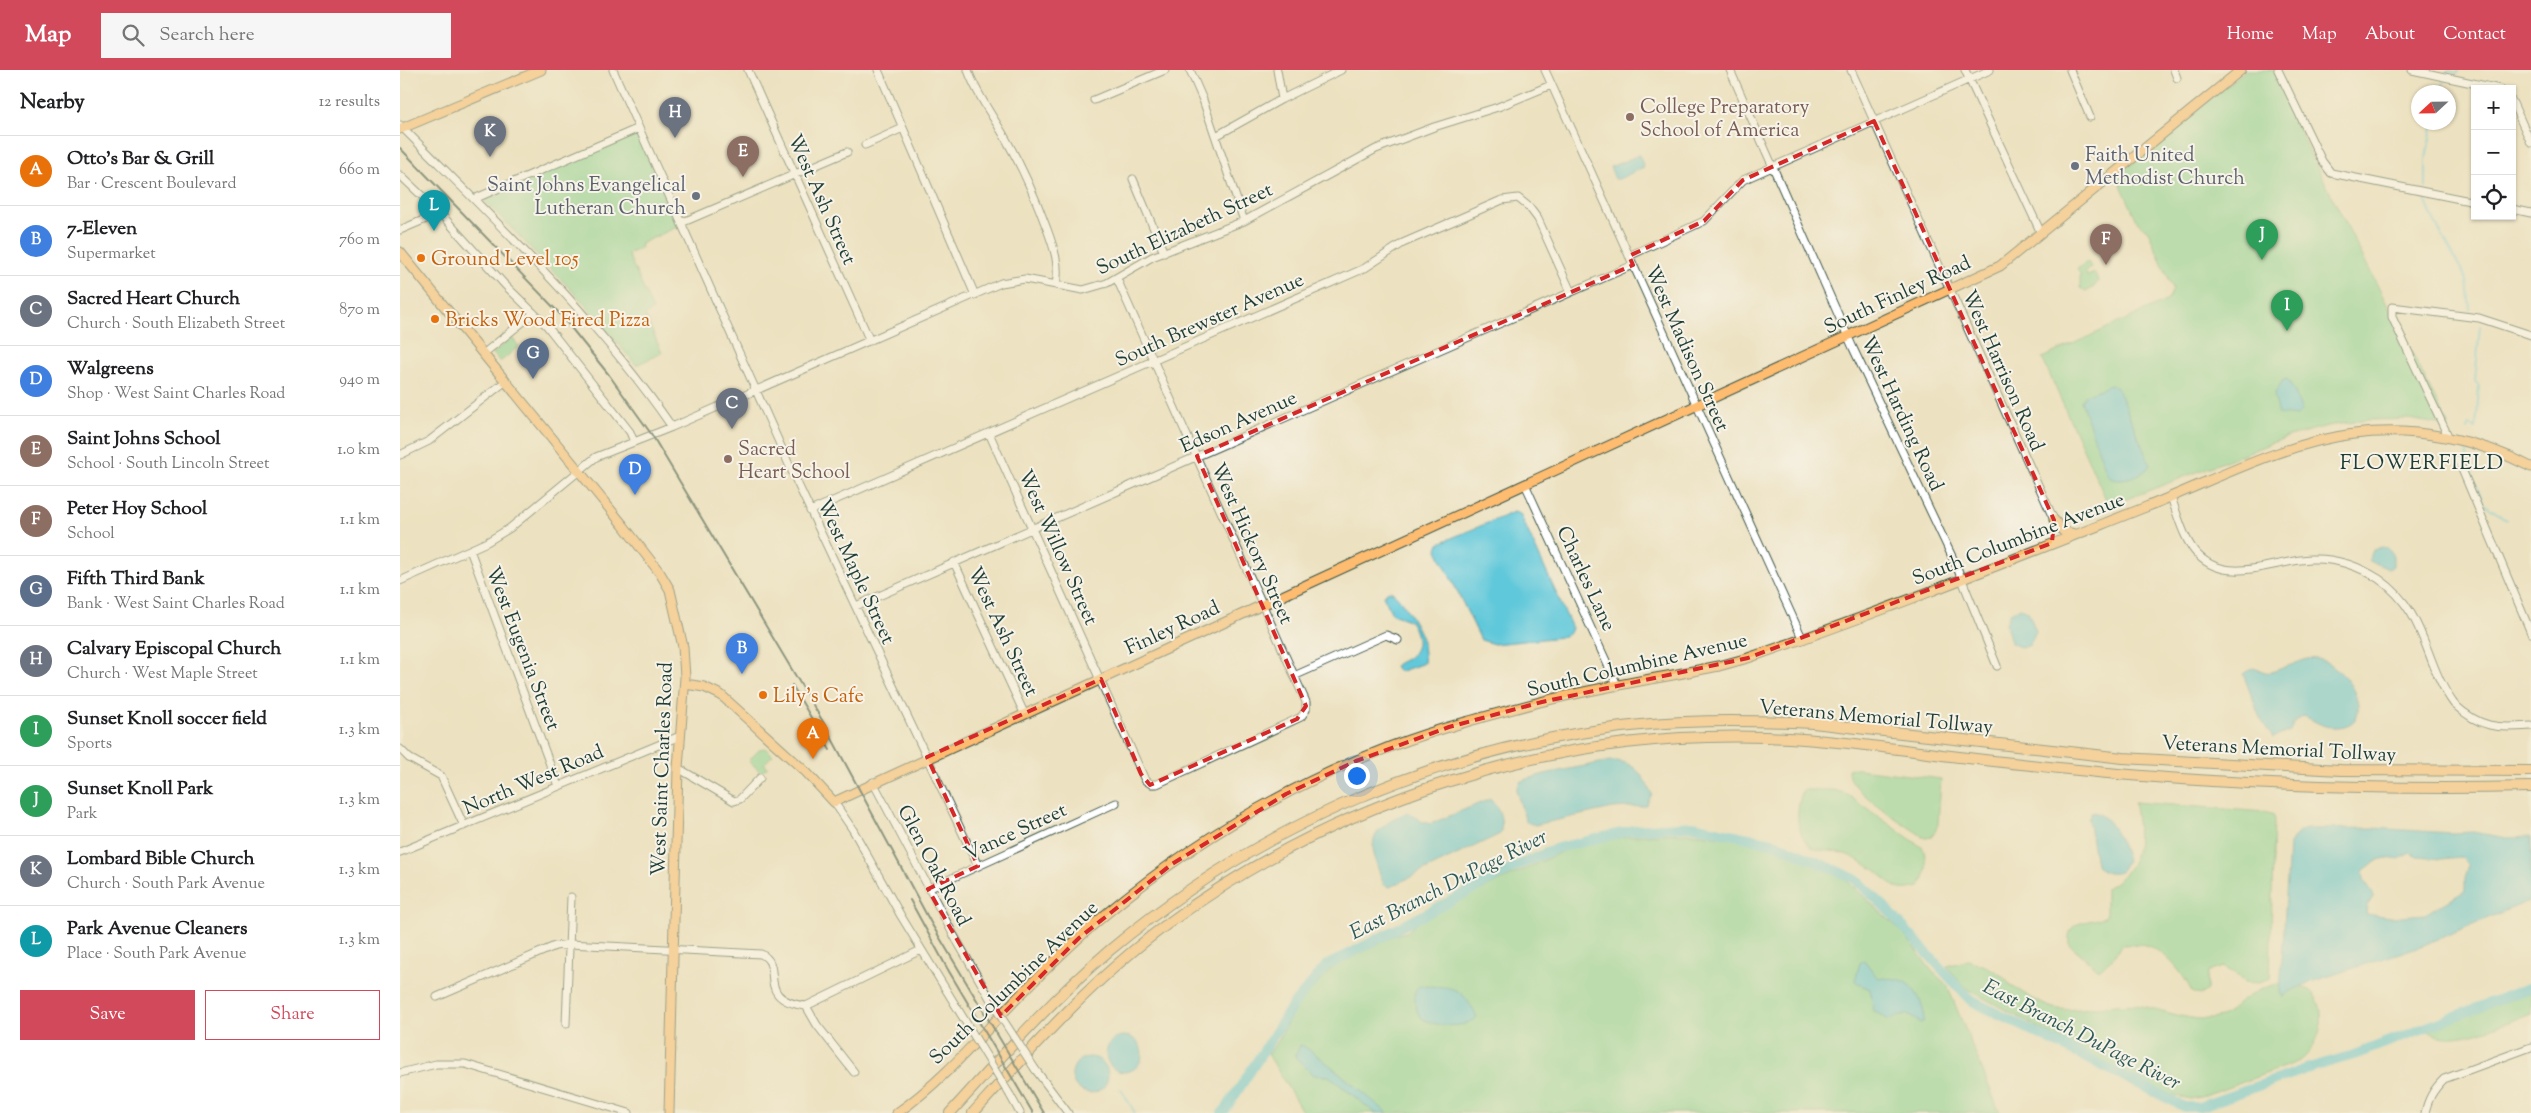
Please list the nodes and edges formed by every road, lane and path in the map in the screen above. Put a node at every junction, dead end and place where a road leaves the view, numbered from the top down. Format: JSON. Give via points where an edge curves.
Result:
{"nodes":[{"id":1,"x":541,"y":70,"type":"edge"},
{"id":2,"x":613,"y":70,"type":"edge"},
{"id":3,"x":748,"y":70,"type":"edge"},
{"id":4,"x":878,"y":70,"type":"edge"},
{"id":5,"x":968,"y":70,"type":"edge"},
{"id":6,"x":1164,"y":70,"type":"edge"},
{"id":7,"x":1190,"y":70,"type":"edge"},
{"id":8,"x":1277,"y":70,"type":"edge"},
{"id":9,"x":1341,"y":70,"type":"edge"},
{"id":10,"x":1544,"y":70,"type":"edge"},
{"id":11,"x":1730,"y":70,"type":"edge"},
{"id":12,"x":1851,"y":70,"type":"edge"},
{"id":13,"x":1965,"y":70,"type":"edge"},
{"id":14,"x":1990,"y":70,"type":"edge"},
{"id":15,"x":2070,"y":70,"type":"edge"},
{"id":16,"x":2174,"y":70,"type":"edge"},
{"id":17,"x":2242,"y":70,"type":"edge"},
{"id":18,"x":2278,"y":70,"type":"edge"},
{"id":19,"x":2412,"y":70,"type":"edge"},
{"id":20,"x":2177,"y":78,"type":"dead end"},
{"id":21,"x":1969,"y":79,"type":"junction"},
{"id":22,"x":1551,"y":85,"type":"junction"},
{"id":23,"x":2481,"y":85,"type":"edge"},
{"id":24,"x":1282,"y":99,"type":"junction"},
{"id":25,"x":1094,"y":100,"type":"dead end"},
{"id":26,"x":2516,"y":110,"type":"edge"},
{"id":27,"x":2090,"y":117,"type":"dead end"},
{"id":28,"x":1874,"y":121,"type":"junction"},
{"id":29,"x":401,"y":127,"type":"edge"},
{"id":30,"x":638,"y":128,"type":"junction"},
{"id":31,"x":903,"y":128,"type":"junction"},
{"id":32,"x":1216,"y":136,"type":"junction"},
{"id":33,"x":2531,"y":144,"type":"edge"},
{"id":34,"x":865,"y":145,"type":"dead end"},
{"id":35,"x":846,"y":152,"type":"dead end"},
{"id":36,"x":1773,"y":166,"type":"junction"},
{"id":37,"x":400,"y":175,"type":"edge"},
{"id":38,"x":794,"y":175,"type":"junction"},
{"id":39,"x":1132,"y":179,"type":"dead end"},
{"id":40,"x":474,"y":199,"type":"junction"},
{"id":41,"x":2471,"y":201,"type":"edge"},
{"id":42,"x":2516,"y":211,"type":"edge"},
{"id":43,"x":440,"y":213,"type":"junction"},
{"id":44,"x":2531,"y":213,"type":"edge"},
{"id":45,"x":1244,"y":221,"type":"junction"},
{"id":46,"x":681,"y":223,"type":"junction"},
{"id":47,"x":400,"y":230,"type":"edge"},
{"id":48,"x":2041,"y":233,"type":"junction"},
{"id":49,"x":400,"y":252,"type":"edge"},
{"id":50,"x":1164,"y":253,"type":"junction"},
{"id":51,"x":1629,"y":256,"type":"junction"},
{"id":52,"x":1633,"y":265,"type":"junction"},
{"id":53,"x":1117,"y":279,"type":"junction"},
{"id":54,"x":1056,"y":285,"type":"junction"},
{"id":55,"x":1949,"y":289,"type":"junction"},
{"id":56,"x":1571,"y":292,"type":"junction"},
{"id":57,"x":975,"y":295,"type":"junction"},
{"id":58,"x":534,"y":313,"type":"junction"},
{"id":59,"x":2531,"y":334,"type":"edge"},
{"id":60,"x":1848,"y":335,"type":"junction"},
{"id":61,"x":870,"y":341,"type":"junction"},
{"id":62,"x":483,"y":354,"type":"junction"},
{"id":63,"x":1154,"y":361,"type":"junction"},
{"id":64,"x":506,"y":381,"type":"junction"},
{"id":65,"x":756,"y":390,"type":"junction"},
{"id":66,"x":1696,"y":406,"type":"junction"},
{"id":67,"x":672,"y":427,"type":"junction"},
{"id":68,"x":989,"y":433,"type":"junction"},
{"id":69,"x":2449,"y":438,"type":"junction"},
{"id":70,"x":634,"y":442,"type":"junction"},
{"id":71,"x":400,"y":455,"type":"edge"},
{"id":72,"x":1197,"y":456,"type":"junction"},
{"id":73,"x":2458,"y":460,"type":"dead end"},
{"id":74,"x":2531,"y":467,"type":"edge"},
{"id":75,"x":578,"y":470,"type":"junction"},
{"id":76,"x":1525,"y":484,"type":"junction"},
{"id":77,"x":2171,"y":497,"type":"junction"},
{"id":78,"x":810,"y":512,"type":"junction"},
{"id":79,"x":2054,"y":520,"type":"junction"},
{"id":80,"x":1032,"y":528,"type":"junction"},
{"id":81,"x":2075,"y":534,"type":"junction"},
{"id":82,"x":2052,"y":543,"type":"junction"},
{"id":83,"x":470,"y":550,"type":"junction"},
{"id":84,"x":954,"y":562,"type":"junction"},
{"id":85,"x":1962,"y":578,"type":"junction"},
{"id":86,"x":400,"y":581,"type":"edge"},
{"id":87,"x":1262,"y":604,"type":"junction"},
{"id":88,"x":856,"y":606,"type":"junction"},
{"id":89,"x":2531,"y":633,"type":"edge"},
{"id":90,"x":1398,"y":640,"type":"dead end"},
{"id":91,"x":1802,"y":640,"type":"junction"},
{"id":92,"x":1998,"y":666,"type":"dead end"},
{"id":93,"x":1294,"y":676,"type":"junction"},
{"id":94,"x":1101,"y":679,"type":"junction"},
{"id":95,"x":685,"y":684,"type":"junction"},
{"id":96,"x":1618,"y":687,"type":"junction"},
{"id":97,"x":1024,"y":713,"type":"junction"},
{"id":98,"x":2531,"y":726,"type":"edge"},
{"id":99,"x":680,"y":736,"type":"junction"},
{"id":100,"x":400,"y":749,"type":"edge"},
{"id":101,"x":927,"y":757,"type":"junction"},
{"id":102,"x":678,"y":768,"type":"junction"},
{"id":103,"x":2531,"y":771,"type":"edge"},
{"id":104,"x":760,"y":778,"type":"dead end"},
{"id":105,"x":873,"y":782,"type":"junction"},
{"id":106,"x":1148,"y":783,"type":"joint"},
{"id":107,"x":558,"y":786,"type":"junction"},
{"id":108,"x":2531,"y":787,"type":"edge"},
{"id":109,"x":834,"y":802,"type":"junction"},
{"id":110,"x":1116,"y":802,"type":"dead end"},
{"id":111,"x":464,"y":826,"type":"junction"},
{"id":112,"x":400,"y":852,"type":"edge"},
{"id":113,"x":978,"y":866,"type":"junction"},
{"id":114,"x":928,"y":889,"type":"junction"},
{"id":115,"x":571,"y":898,"type":"dead end"},
{"id":116,"x":569,"y":944,"type":"junction"},
{"id":117,"x":672,"y":950,"type":"junction"},
{"id":118,"x":921,"y":950,"type":"junction"},
{"id":119,"x":437,"y":997,"type":"dead end"},
{"id":120,"x":806,"y":1006,"type":"junction"},
{"id":121,"x":566,"y":1024,"type":"dead end"},
{"id":122,"x":2531,"y":1047,"type":"edge"},
{"id":123,"x":854,"y":1072,"type":"dead end"},
{"id":124,"x":400,"y":1073,"type":"edge"},
{"id":125,"x":629,"y":1113,"type":"edge"},
{"id":126,"x":669,"y":1113,"type":"edge"},
{"id":127,"x":897,"y":1113,"type":"edge"},
{"id":128,"x":950,"y":1113,"type":"edge"},
{"id":129,"x":973,"y":1113,"type":"edge"},
{"id":130,"x":1020,"y":1113,"type":"edge"},
{"id":131,"x":1068,"y":1113,"type":"edge"},
{"id":132,"x":2425,"y":1113,"type":"edge"}],
"edges":[{"from":1,"to":29,"type":"main road"},
{"from":2,"to":30,"type":"street","name":"West Maple Street"},
{"from":3,"to":38,"type":"street","name":"West Ash Street"},
{"from":4,"to":31,"type":"street"},
{"from":5,"to":54,"type":"street","via":[[1039,207],[1055,252]]},
{"from":6,"to":25,"type":"street"},
{"from":7,"to":32,"type":"street"},
{"from":8,"to":24,"type":"street"},
{"from":9,"to":24,"type":"street"},
{"from":10,"to":22,"type":"street","name":"West Madison Street"},
{"from":11,"to":36,"type":"street","name":"West Harding Road"},
{"from":12,"to":28,"type":"street","name":"West Harrison Road"},
{"from":13,"to":21,"type":"street"},
{"from":14,"to":21,"type":"street"},
{"from":15,"to":27,"type":"street"},
{"from":16,"to":20,"type":"street"},
{"from":17,"to":48,"type":"main road","name":"South Finley Road"},
{"from":18,"to":41,"type":"street","via":[[2322,161],[2331,173]]},
{"from":19,"to":23,"type":"street"},
{"from":21,"to":28,"type":"street"},
{"from":21,"to":48,"type":"street"},
{"from":22,"to":45,"type":"street","name":"South Elizabeth Street","via":[[1376,150]]},
{"from":22,"to":51,"type":"street","name":"West Madison Street"},
{"from":24,"to":32,"type":"street"},
{"from":26,"to":33,"type":"street"},
{"from":28,"to":36,"type":"street"},
{"from":28,"to":55,"type":"street","name":"West Harrison Road"},
{"from":29,"to":40,"type":"street"},
{"from":30,"to":40,"type":"street"},
{"from":30,"to":46,"type":"street","name":"West Maple Street"},
{"from":31,"to":34,"type":"street"},
{"from":31,"to":57,"type":"street"},
{"from":32,"to":45,"type":"street"},
{"from":35,"to":38,"type":"street"},
{"from":36,"to":51,"type":"street","via":[[1738,184],[1704,221]]},
{"from":36,"to":60,"type":"street","name":"West Harding Road"},
{"from":37,"to":43,"type":"street"},
{"from":38,"to":46,"type":"street"},
{"from":38,"to":61,"type":"street","name":"West Ash Street"},
{"from":39,"to":50,"type":"street"},
{"from":40,"to":67,"type":"street","via":[[592,323]]},
{"from":42,"to":44,"type":"street"},
{"from":43,"to":47,"type":"street"},
{"from":43,"to":58,"type":"street"},
{"from":45,"to":50,"type":"street","name":"South Elizabeth Street"},
{"from":46,"to":65,"type":"street","name":"West Maple Street"},
{"from":48,"to":55,"type":"main road","name":"South Finley Road","via":[[2000,266]]},
{"from":49,"to":62,"type":"main road","name":"West Saint Charles Road"},
{"from":50,"to":53,"type":"street","name":"South Elizabeth Street"},
{"from":51,"to":52,"type":"street","name":"West Madison Street"},
{"from":52,"to":56,"type":"street","name":"Edson Avenue"},
{"from":52,"to":66,"type":"street","name":"West Madison Street"},
{"from":53,"to":54,"type":"street","name":"South Elizabeth Street","via":[[1083,290]]},
{"from":53,"to":63,"type":"street","name":"West Hickory Street"},
{"from":54,"to":57,"type":"street","name":"South Elizabeth Street","via":[[1012,280]]},
{"from":55,"to":60,"type":"main road","name":"South Finley Road"},
{"from":55,"to":79,"type":"street","name":"West Harrison Road"},
{"from":56,"to":63,"type":"street","name":"South Brewster Avenue","via":[[1534,212],[1518,198],[1505,199],[1403,243],[1365,268]]},
{"from":56,"to":72,"type":"street","name":"Edson Avenue"},
{"from":57,"to":61,"type":"street","name":"South Elizabeth Street"},
{"from":58,"to":62,"type":"street"},
{"from":58,"to":70,"type":"street","via":[[565,347],[630,432]]},
{"from":59,"to":69,"type":"street","via":[[2479,318],[2392,307],[2392,317]]},
{"from":60,"to":66,"type":"main road","name":"South Finley Road"},
{"from":60,"to":85,"type":"street","name":"West Harding Road"},
{"from":61,"to":65,"type":"street","name":"South Elizabeth Street"},
{"from":62,"to":64,"type":"main road","name":"West Saint Charles Road"},
{"from":63,"to":68,"type":"street","name":"South Brewster Avenue"},
{"from":63,"to":72,"type":"street","name":"West Hickory Street"},
{"from":64,"to":71,"type":"street","via":[[428,441]]},
{"from":64,"to":75,"type":"main road","name":"West Saint Charles Road"},
{"from":65,"to":67,"type":"street","name":"South Elizabeth Street"},
{"from":65,"to":78,"type":"street","name":"West Maple Street"},
{"from":66,"to":76,"type":"main road","name":"South Finley Road"},
{"from":66,"to":91,"type":"street","name":"West Madison Street"},
{"from":67,"to":70,"type":"street","name":"South Elizabeth Street"},
{"from":68,"to":78,"type":"street","name":"South Brewster Avenue"},
{"from":68,"to":80,"type":"street","name":"West Willow Street"},
{"from":69,"to":74,"type":"main road","name":"South Columbine Avenue","via":[[2487,448]]},
{"from":69,"to":77,"type":"main road","name":"South Columbine Avenue","via":[[2380,431],[2323,439]]},
{"from":70,"to":75,"type":"street","name":"South Elizabeth Street","via":[[596,457]]},
{"from":72,"to":80,"type":"street","name":"Edson Avenue"},
{"from":72,"to":87,"type":"street","name":"West Hickory Street"},
{"from":73,"to":89,"type":"street"},
{"from":75,"to":83,"type":"street","name":"South Elizabeth Street","via":[[520,521]]},
{"from":75,"to":95,"type":"main road","name":"West Saint Charles Road","via":[[668,585],[682,647]]},
{"from":76,"to":87,"type":"main road","name":"Finley Road"},
{"from":76,"to":96,"type":"street","name":"Charles Lane"},
{"from":77,"to":81,"type":"main road","name":"South Columbine Avenue"},
{"from":77,"to":98,"type":"street","via":[[2197,554],[2222,570],[2319,559],[2358,567],[2378,578],[2400,597],[2415,617],[2454,704],[2486,726]]},
{"from":78,"to":88,"type":"street","name":"West Maple Street"},
{"from":79,"to":81,"type":"main road","via":[[2063,531]]},
{"from":79,"to":82,"type":"main road"},
{"from":80,"to":84,"type":"street","name":"Edson Avenue"},
{"from":80,"to":94,"type":"street","name":"West Willow Street"},
{"from":81,"to":82,"type":"main road","name":"South Columbine Avenue"},
{"from":82,"to":85,"type":"main road","name":"South Columbine Avenue"},
{"from":83,"to":86,"type":"street","name":"South Elizabeth Street"},
{"from":83,"to":107,"type":"street","name":"West Eugenia Street"},
{"from":84,"to":88,"type":"street","name":"Edson Avenue"},
{"from":84,"to":97,"type":"street","name":"West Ash Street"},
{"from":85,"to":91,"type":"main road","name":"South Columbine Avenue"},
{"from":85,"to":92,"type":"street","name":"West Harding Road"},
{"from":87,"to":93,"type":"street","name":"West Hickory Street"},
{"from":87,"to":94,"type":"main road","name":"Finley Road"},
{"from":88,"to":101,"type":"street","name":"West Maple Street"},
{"from":90,"to":93,"type":"street","via":[[1386,635]]},
{"from":91,"to":96,"type":"main road","name":"South Columbine Avenue","via":[[1720,666]]},
{"from":93,"to":106,"type":"street","name":"West Hickory Street","via":[[1306,702],[1306,710],[1298,720],[1157,784]]},
{"from":94,"to":97,"type":"main road","name":"Finley Road"},
{"from":94,"to":106,"type":"street","name":"West Willow Street","via":[[1141,774]]},
{"from":95,"to":99,"type":"main road","name":"West Saint Charles Road"},
{"from":95,"to":109,"type":"main road","via":[[704,687],[721,695],[806,772]]},
{"from":96,"to":127,"type":"main road","name":"South Columbine Avenue","via":[[1542,702],[1449,727],[1394,746],[1305,784],[1250,815],[1172,864],[1105,915],[1039,975],[945,1074]]},
{"from":97,"to":101,"type":"main road","name":"Finley Road"},
{"from":99,"to":102,"type":"main road","name":"West Saint Charles Road"},
{"from":99,"to":107,"type":"street","name":"North West Road"},
{"from":100,"to":111,"type":"street","via":[[444,780]]},
{"from":101,"to":105,"type":"main road","name":"Finley Road"},
{"from":101,"to":113,"type":"street","name":"West Maple Street"},
{"from":102,"to":104,"type":"street","via":[[734,801]]},
{"from":102,"to":117,"type":"main road","name":"West Saint Charles Road"},
{"from":103,"to":128,"type":"highway","name":"Veterans Memorial Tollway","via":[[2341,770],[2133,759],[1813,723],[1764,721],[1650,724],[1548,739],[1461,760],[1384,787],[1272,838],[1221,868],[1155,914],[1095,964],[1030,1027]]},
{"from":105,"to":109,"type":"main road","name":"Finley Road"},
{"from":105,"to":114,"type":"street","name":"Glen Oak Road"},
{"from":107,"to":111,"type":"street","name":"North West Road"},
{"from":108,"to":129,"type":"highway","name":"Veterans Memorial Tollway","via":[[2342,786],[2193,780],[1764,737],[1659,740],[1552,755],[1466,775],[1388,803],[1317,834],[1228,884],[1166,925],[1110,970]]},
{"from":109,"to":118,"type":"street","via":[[854,830]]},
{"from":110,"to":113,"type":"street","name":"Vance Street"},
{"from":111,"to":112,"type":"street","name":"North West Road"},
{"from":113,"to":114,"type":"street","name":"Vance Street"},
{"from":114,"to":131,"type":"street","name":"Glen Oak Road","bridge":true,"via":[[996,1009]]},
{"from":115,"to":116,"type":"street"},
{"from":116,"to":117,"type":"street"},
{"from":116,"to":119,"type":"street","via":[[555,946]]},
{"from":116,"to":121,"type":"street"},
{"from":117,"to":120,"type":"street","via":[[761,954],[771,964],[773,987],[779,996],[789,1003]]},
{"from":117,"to":126,"type":"main road","name":"West Saint Charles Road"},
{"from":118,"to":120,"type":"street"},
{"from":118,"to":130,"type":"street","bridge":true},
{"from":120,"to":123,"type":"street","via":[[817,1026]]},
{"from":122,"to":132,"type":"street","via":[[2444,1079],[2434,1088]]},
{"from":124,"to":125,"type":"street","via":[[436,1064],[465,1064]]}]}
